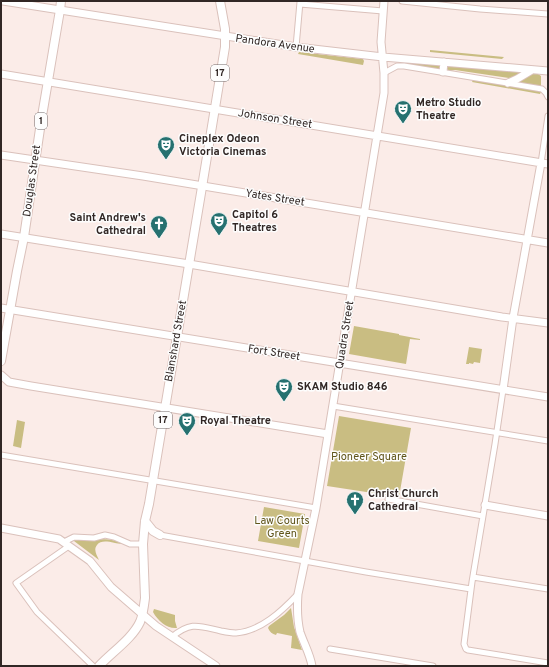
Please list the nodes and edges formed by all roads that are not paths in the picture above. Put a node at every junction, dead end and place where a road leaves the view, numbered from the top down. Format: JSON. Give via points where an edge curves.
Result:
{"nodes":[{"id":1,"x":3,"y":1,"type":"edge"},
{"id":2,"x":61,"y":1,"type":"edge"},
{"id":3,"x":220,"y":1,"type":"edge"},
{"id":4,"x":384,"y":1,"type":"edge"},
{"id":5,"x":402,"y":1,"type":"edge"},
{"id":6,"x":300,"y":2,"type":"edge"},
{"id":7,"x":60,"y":10,"type":"junction"},
{"id":8,"x":383,"y":11,"type":"junction"},
{"id":9,"x":548,"y":14,"type":"edge"},
{"id":10,"x":225,"y":37,"type":"junction"},
{"id":11,"x":296,"y":47,"type":"junction"},
{"id":12,"x":382,"y":57,"type":"junction"},
{"id":13,"x":444,"y":62,"type":"junction"},
{"id":14,"x":532,"y":70,"type":"junction"},
{"id":15,"x":548,"y":71,"type":"edge"},
{"id":16,"x":443,"y":72,"type":"junction"},
{"id":17,"x":1,"y":74,"type":"edge"},
{"id":18,"x":384,"y":74,"type":"junction"},
{"id":19,"x":48,"y":82,"type":"junction"},
{"id":20,"x":508,"y":83,"type":"junction"},
{"id":21,"x":548,"y":97,"type":"edge"},
{"id":22,"x":214,"y":109,"type":"junction"},
{"id":23,"x":548,"y":116,"type":"edge"},
{"id":24,"x":378,"y":136,"type":"junction"},
{"id":25,"x":1,"y":155,"type":"edge"},
{"id":26,"x":35,"y":160,"type":"junction"},
{"id":27,"x":544,"y":164,"type":"edge"},
{"id":28,"x":202,"y":187,"type":"junction"},
{"id":29,"x":365,"y":213,"type":"junction"},
{"id":30,"x":1,"y":234,"type":"edge"},
{"id":31,"x":24,"y":237,"type":"junction"},
{"id":32,"x":528,"y":240,"type":"junction"},
{"id":33,"x":548,"y":243,"type":"edge"},
{"id":34,"x":189,"y":264,"type":"junction"},
{"id":35,"x":352,"y":291,"type":"junction"},
{"id":36,"x":1,"y":308,"type":"edge"},
{"id":37,"x":10,"y":309,"type":"junction"},
{"id":38,"x":513,"y":318,"type":"junction"},
{"id":39,"x":548,"y":324,"type":"edge"},
{"id":40,"x":177,"y":336,"type":"junction"},
{"id":41,"x":1,"y":360,"type":"edge"},
{"id":42,"x":340,"y":364,"type":"junction"},
{"id":43,"x":1,"y":375,"type":"edge"},
{"id":44,"x":503,"y":390,"type":"junction"},
{"id":45,"x":548,"y":397,"type":"edge"},
{"id":46,"x":333,"y":406,"type":"junction"},
{"id":47,"x":165,"y":407,"type":"junction"},
{"id":48,"x":497,"y":433,"type":"junction"},
{"id":49,"x":328,"y":434,"type":"junction"},
{"id":50,"x":548,"y":441,"type":"edge"},
{"id":51,"x":1,"y":455,"type":"edge"},
{"id":52,"x":153,"y":480,"type":"junction"},
{"id":53,"x":388,"y":499,"type":"dead end"},
{"id":54,"x":485,"y":505,"type":"junction"},
{"id":55,"x":316,"y":508,"type":"junction"},
{"id":56,"x":483,"y":516,"type":"junction"},
{"id":57,"x":548,"y":516,"type":"edge"},
{"id":58,"x":145,"y":521,"type":"junction"},
{"id":59,"x":1,"y":528,"type":"edge"},
{"id":60,"x":160,"y":535,"type":"junction"},
{"id":61,"x":64,"y":542,"type":"junction"},
{"id":62,"x":143,"y":544,"type":"junction"},
{"id":63,"x":305,"y":561,"type":"junction"},
{"id":64,"x":473,"y":577,"type":"junction"},
{"id":65,"x":471,"y":589,"type":"junction"},
{"id":66,"x":548,"y":589,"type":"edge"},
{"id":67,"x":298,"y":594,"type":"junction"},
{"id":68,"x":142,"y":614,"type":"junction"},
{"id":69,"x":172,"y":637,"type":"junction"},
{"id":70,"x":330,"y":649,"type":"dead end"},
{"id":71,"x":548,"y":663,"type":"edge"},
{"id":72,"x":93,"y":666,"type":"edge"},
{"id":73,"x":99,"y":666,"type":"edge"},
{"id":74,"x":216,"y":666,"type":"edge"},
{"id":75,"x":312,"y":666,"type":"edge"},
{"id":76,"x":433,"y":666,"type":"edge"}],
"edges":[{"from":1,"to":7,"type":"main road","name":"Pandora Avenue"},
{"from":2,"to":7,"type":"main road","name":"Douglas Street","number":"1"},
{"from":3,"to":10,"type":"main road","name":"Blanshard Street","number":"17"},
{"from":4,"to":8,"type":"main road","name":"Quadra Street"},
{"from":5,"to":9,"type":"street"},
{"from":6,"to":8,"type":"street"},
{"from":6,"to":11,"type":"street"},
{"from":7,"to":10,"type":"main road","name":"Pandora Avenue"},
{"from":7,"to":19,"type":"main road","name":"Douglas Street","number":"1"},
{"from":8,"to":12,"type":"main road","name":"Quadra Street"},
{"from":10,"to":11,"type":"main road","name":"Pandora Avenue"},
{"from":10,"to":22,"type":"main road","name":"Blanshard Street","number":"17"},
{"from":11,"to":12,"type":"main road","name":"Pandora Avenue"},
{"from":12,"to":13,"type":"main road","name":"Pandora Avenue"},
{"from":12,"to":18,"type":"main road","name":"Quadra Street"},
{"from":13,"to":14,"type":"main road","name":"Pandora Avenue"},
{"from":13,"to":16,"type":"main road"},
{"from":14,"to":15,"type":"main road","name":"Pandora Avenue"},
{"from":14,"to":20,"type":"main road"},
{"from":16,"to":18,"type":"street","via":[[397,66]]},
{"from":16,"to":20,"type":"street"},
{"from":17,"to":19,"type":"main road","name":"Johnson Street"},
{"from":18,"to":24,"type":"main road","name":"Quadra Street"},
{"from":19,"to":22,"type":"main road","name":"Johnson Street"},
{"from":19,"to":26,"type":"main road","name":"Douglas Street","number":"1"},
{"from":20,"to":21,"type":"street","via":[[542,89]]},
{"from":22,"to":24,"type":"main road","name":"Johnson Street"},
{"from":22,"to":28,"type":"main road","name":"Blanshard Street","number":"17"},
{"from":23,"to":27,"type":"street"},
{"from":24,"to":27,"type":"main road","name":"Johnson Street"},
{"from":24,"to":29,"type":"main road","name":"Quadra Street"},
{"from":25,"to":26,"type":"main road","name":"Yates Street"},
{"from":26,"to":28,"type":"main road","name":"Yates Street"},
{"from":26,"to":31,"type":"main road","name":"Douglas Street","number":"1"},
{"from":27,"to":32,"type":"main road"},
{"from":28,"to":29,"type":"main road","name":"Yates Street"},
{"from":28,"to":34,"type":"main road","name":"Blanshard Street","number":"17"},
{"from":29,"to":32,"type":"main road","name":"Yates Street"},
{"from":29,"to":35,"type":"main road","name":"Quadra Street"},
{"from":30,"to":31,"type":"main road"},
{"from":31,"to":34,"type":"main road"},
{"from":31,"to":37,"type":"main road","name":"Douglas Street","number":"1"},
{"from":32,"to":33,"type":"main road","name":"Yates Street"},
{"from":32,"to":38,"type":"main road"},
{"from":34,"to":35,"type":"main road"},
{"from":34,"to":40,"type":"main road","name":"Blanshard Street","number":"17"},
{"from":35,"to":38,"type":"main road"},
{"from":35,"to":42,"type":"main road","name":"Quadra Street"},
{"from":36,"to":37,"type":"main road","name":"Fort Street"},
{"from":37,"to":40,"type":"main road","name":"Fort Street"},
{"from":37,"to":41,"type":"main road","name":"Douglas Street","number":"1"},
{"from":38,"to":39,"type":"main road"},
{"from":38,"to":44,"type":"main road"},
{"from":40,"to":42,"type":"main road","name":"Fort Street"},
{"from":40,"to":47,"type":"main road","name":"Blanshard Street","number":"17"},
{"from":42,"to":44,"type":"main road","name":"Fort Street"},
{"from":42,"to":46,"type":"main road","name":"Quadra Street"},
{"from":43,"to":47,"type":"main road","via":[[9,382]]},
{"from":44,"to":45,"type":"main road","name":"Fort Street"},
{"from":44,"to":48,"type":"street"},
{"from":46,"to":48,"type":"street"},
{"from":46,"to":49,"type":"main road","name":"Quadra Street"},
{"from":47,"to":49,"type":"main road"},
{"from":47,"to":52,"type":"main road","name":"Blanshard Street","number":"17"},
{"from":48,"to":50,"type":"street"},
{"from":48,"to":54,"type":"street"},
{"from":49,"to":55,"type":"main road","name":"Quadra Street"},
{"from":51,"to":52,"type":"street"},
{"from":52,"to":55,"type":"street"},
{"from":52,"to":58,"type":"main road","name":"Blanshard Street","number":"17"},
{"from":53,"to":56,"type":"street"},
{"from":54,"to":56,"type":"street"},
{"from":54,"to":57,"type":"main road"},
{"from":55,"to":63,"type":"main road","name":"Quadra Street"},
{"from":56,"to":64,"type":"street"},
{"from":58,"to":60,"type":"main road"},
{"from":58,"to":62,"type":"main road","name":"Blanshard Street","number":"17"},
{"from":59,"to":61,"type":"main road"},
{"from":60,"to":62,"type":"main road"},
{"from":60,"to":63,"type":"street"},
{"from":61,"to":62,"type":"street","via":[[74,538],[105,535],[130,544]]},
{"from":61,"to":68,"type":"main road","via":[[90,561],[111,587]]},
{"from":61,"to":72,"type":"street","via":[[16,583],[37,612]]},
{"from":62,"to":68,"type":"main road","name":"Blanshard Street","number":"17","via":[[145,598]]},
{"from":63,"to":65,"type":"street"},
{"from":63,"to":67,"type":"main road","name":"Quadra Street"},
{"from":64,"to":65,"type":"street"},
{"from":64,"to":66,"type":"street"},
{"from":65,"to":71,"type":"street","via":[[464,640],[466,649]]},
{"from":67,"to":69,"type":"street","via":[[273,617],[247,631],[230,633],[192,626],[186,627]]},
{"from":67,"to":75,"type":"main road","name":"Quadra Street","via":[[298,620]]},
{"from":68,"to":69,"type":"main road"},
{"from":68,"to":73,"type":"main road","name":"Blanshard Street","number":"17","via":[[130,636]]},
{"from":69,"to":74,"type":"main road"},
{"from":70,"to":76,"type":"street"}]}
